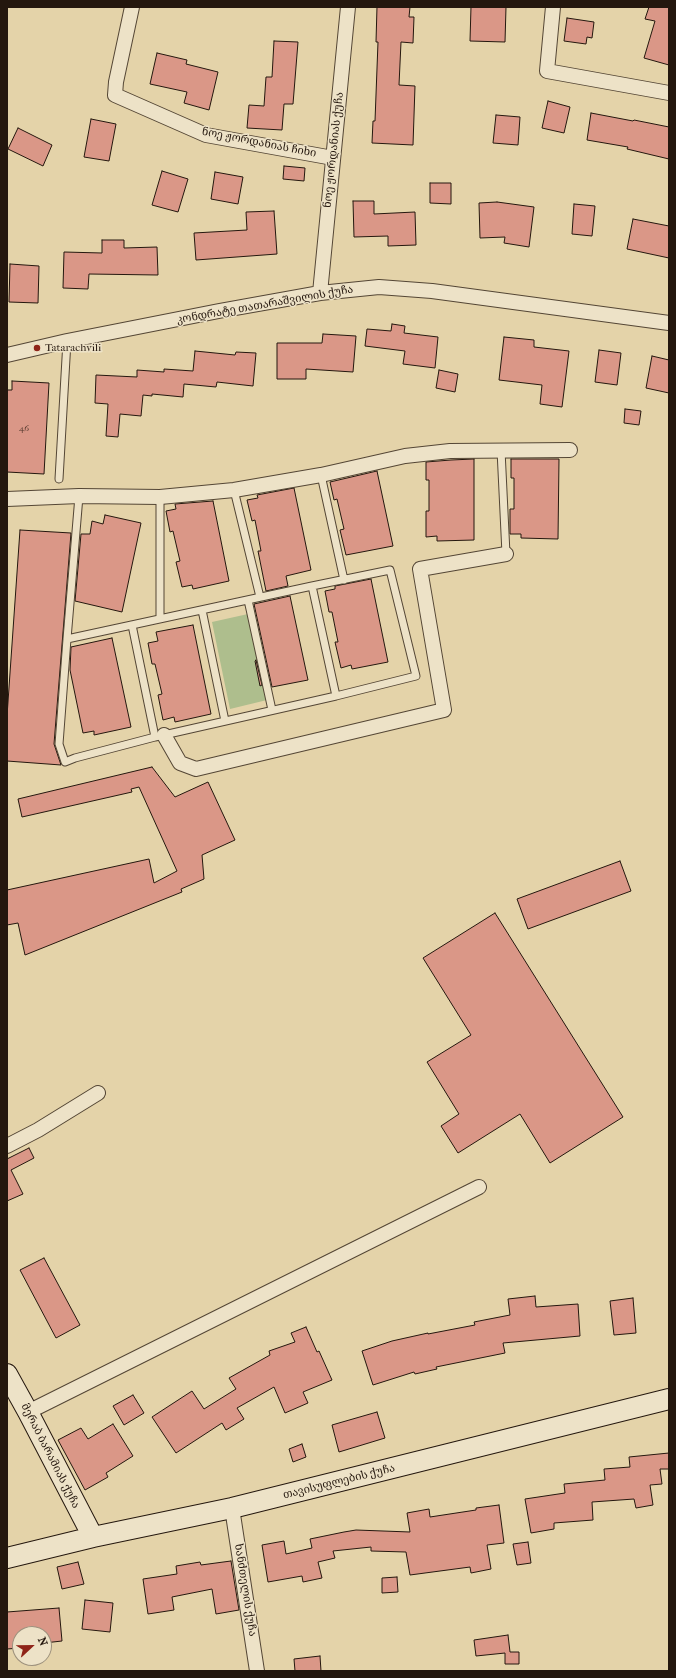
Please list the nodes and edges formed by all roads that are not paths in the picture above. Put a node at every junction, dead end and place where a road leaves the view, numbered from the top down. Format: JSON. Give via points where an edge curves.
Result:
{"nodes":[{"id":1,"x":132,"y":7,"type":"edge"},
{"id":2,"x":348,"y":7,"type":"edge"},
{"id":3,"x":553,"y":7,"type":"edge"},
{"id":4,"x":669,"y":93,"type":"edge"},
{"id":5,"x":333,"y":158,"type":"junction"},
{"id":6,"x":320,"y":293,"type":"junction"},
{"id":7,"x":669,"y":323,"type":"edge"},
{"id":8,"x":67,"y":341,"type":"junction"},
{"id":9,"x":7,"y":355,"type":"edge"},
{"id":10,"x":501,"y":450,"type":"junction"},
{"id":11,"x":570,"y":450,"type":"dead end"},
{"id":12,"x":321,"y":475,"type":"junction"},
{"id":13,"x":60,"y":479,"type":"dead end"},
{"id":14,"x":234,"y":490,"type":"junction"},
{"id":15,"x":79,"y":496,"type":"junction"},
{"id":16,"x":160,"y":496,"type":"junction"},
{"id":17,"x":7,"y":499,"type":"edge"},
{"id":18,"x":506,"y":554,"type":"joint"},
{"id":19,"x":344,"y":580,"type":"junction"},
{"id":20,"x":312,"y":586,"type":"junction"},
{"id":21,"x":260,"y":597,"type":"junction"},
{"id":22,"x":248,"y":600,"type":"junction"},
{"id":23,"x":202,"y":610,"type":"junction"},
{"id":24,"x":160,"y":618,"type":"junction"},
{"id":25,"x":132,"y":624,"type":"junction"},
{"id":26,"x":67,"y":639,"type":"junction"},
{"id":27,"x":336,"y":696,"type":"junction"},
{"id":28,"x":272,"y":710,"type":"junction"},
{"id":29,"x":225,"y":721,"type":"junction"},
{"id":30,"x":159,"y":736,"type":"junction"},
{"id":31,"x":98,"y":1093,"type":"dead end"},
{"id":32,"x":7,"y":1146,"type":"edge"},
{"id":33,"x":479,"y":1187,"type":"dead end"},
{"id":34,"x":7,"y":1374,"type":"edge"},
{"id":35,"x":669,"y":1399,"type":"edge"},
{"id":36,"x":28,"y":1412,"type":"junction"},
{"id":37,"x":232,"y":1508,"type":"junction"},
{"id":38,"x":93,"y":1537,"type":"junction"},
{"id":39,"x":7,"y":1558,"type":"edge"},
{"id":40,"x":257,"y":1671,"type":"edge"}],
"edges":[{"from":1,"to":5,"type":"street","name":"ნოე ჟორდანიას ჩიხი","via":[[115,95],[206,135]]},
{"from":2,"to":5,"type":"street","name":"ნოე ჟორდანიას ქუჩა"},
{"from":3,"to":4,"type":"street","via":[[547,71]]},
{"from":5,"to":6,"type":"street","name":"ნოე ჟორდანიას ქუჩა"},
{"from":6,"to":7,"type":"street","name":"კონდრატე თათარაშვილის ქუჩა","via":[[379,287],[432,291]]},
{"from":6,"to":8,"type":"street","name":"კონდრატე თათარაშვილის ქუჩა"},
{"from":8,"to":9,"type":"street","name":"კონდრატე თათარაშვილის ქუჩა"},
{"from":8,"to":13,"type":"lane"},
{"from":10,"to":11,"type":"street"},
{"from":10,"to":12,"type":"street","via":[[450,451],[405,456]]},
{"from":10,"to":18,"type":"lane"},
{"from":12,"to":14,"type":"street"},
{"from":12,"to":19,"type":"lane"},
{"from":14,"to":16,"type":"street"},
{"from":14,"to":21,"type":"lane"},
{"from":15,"to":16,"type":"street"},
{"from":15,"to":17,"type":"street"},
{"from":15,"to":26,"type":"lane"},
{"from":16,"to":24,"type":"lane"},
{"from":18,"to":30,"type":"street","via":[[420,568],[444,710],[196,769],[180,763]]},
{"from":19,"to":20,"type":"lane"},
{"from":19,"to":27,"type":"lane","via":[[390,570],[416,676]]},
{"from":20,"to":21,"type":"lane"},
{"from":20,"to":27,"type":"lane"},
{"from":21,"to":22,"type":"lane"},
{"from":22,"to":23,"type":"lane"},
{"from":22,"to":28,"type":"lane"},
{"from":23,"to":24,"type":"lane"},
{"from":23,"to":29,"type":"lane"},
{"from":24,"to":25,"type":"lane"},
{"from":25,"to":26,"type":"lane"},
{"from":25,"to":30,"type":"lane"},
{"from":26,"to":30,"type":"lane","via":[[59,744],[65,762]]},
{"from":27,"to":28,"type":"lane"},
{"from":28,"to":29,"type":"lane"},
{"from":29,"to":30,"type":"lane"},
{"from":31,"to":32,"type":"street"},
{"from":33,"to":36,"type":"street"},
{"from":34,"to":36,"type":"main road","name":"მერაბ ბარამიას ქუჩა"},
{"from":35,"to":37,"type":"main road","name":"თავისუფლების ქუჩა"},
{"from":36,"to":38,"type":"main road","name":"მერაბ ბარამიას ქუჩა"},
{"from":37,"to":38,"type":"main road","name":"თავისუფლების ქუჩა"},
{"from":37,"to":40,"type":"street","name":"ხანძთელის ქუჩა"},
{"from":38,"to":39,"type":"main road","name":"თავისუფლების ქუჩა"}]}
